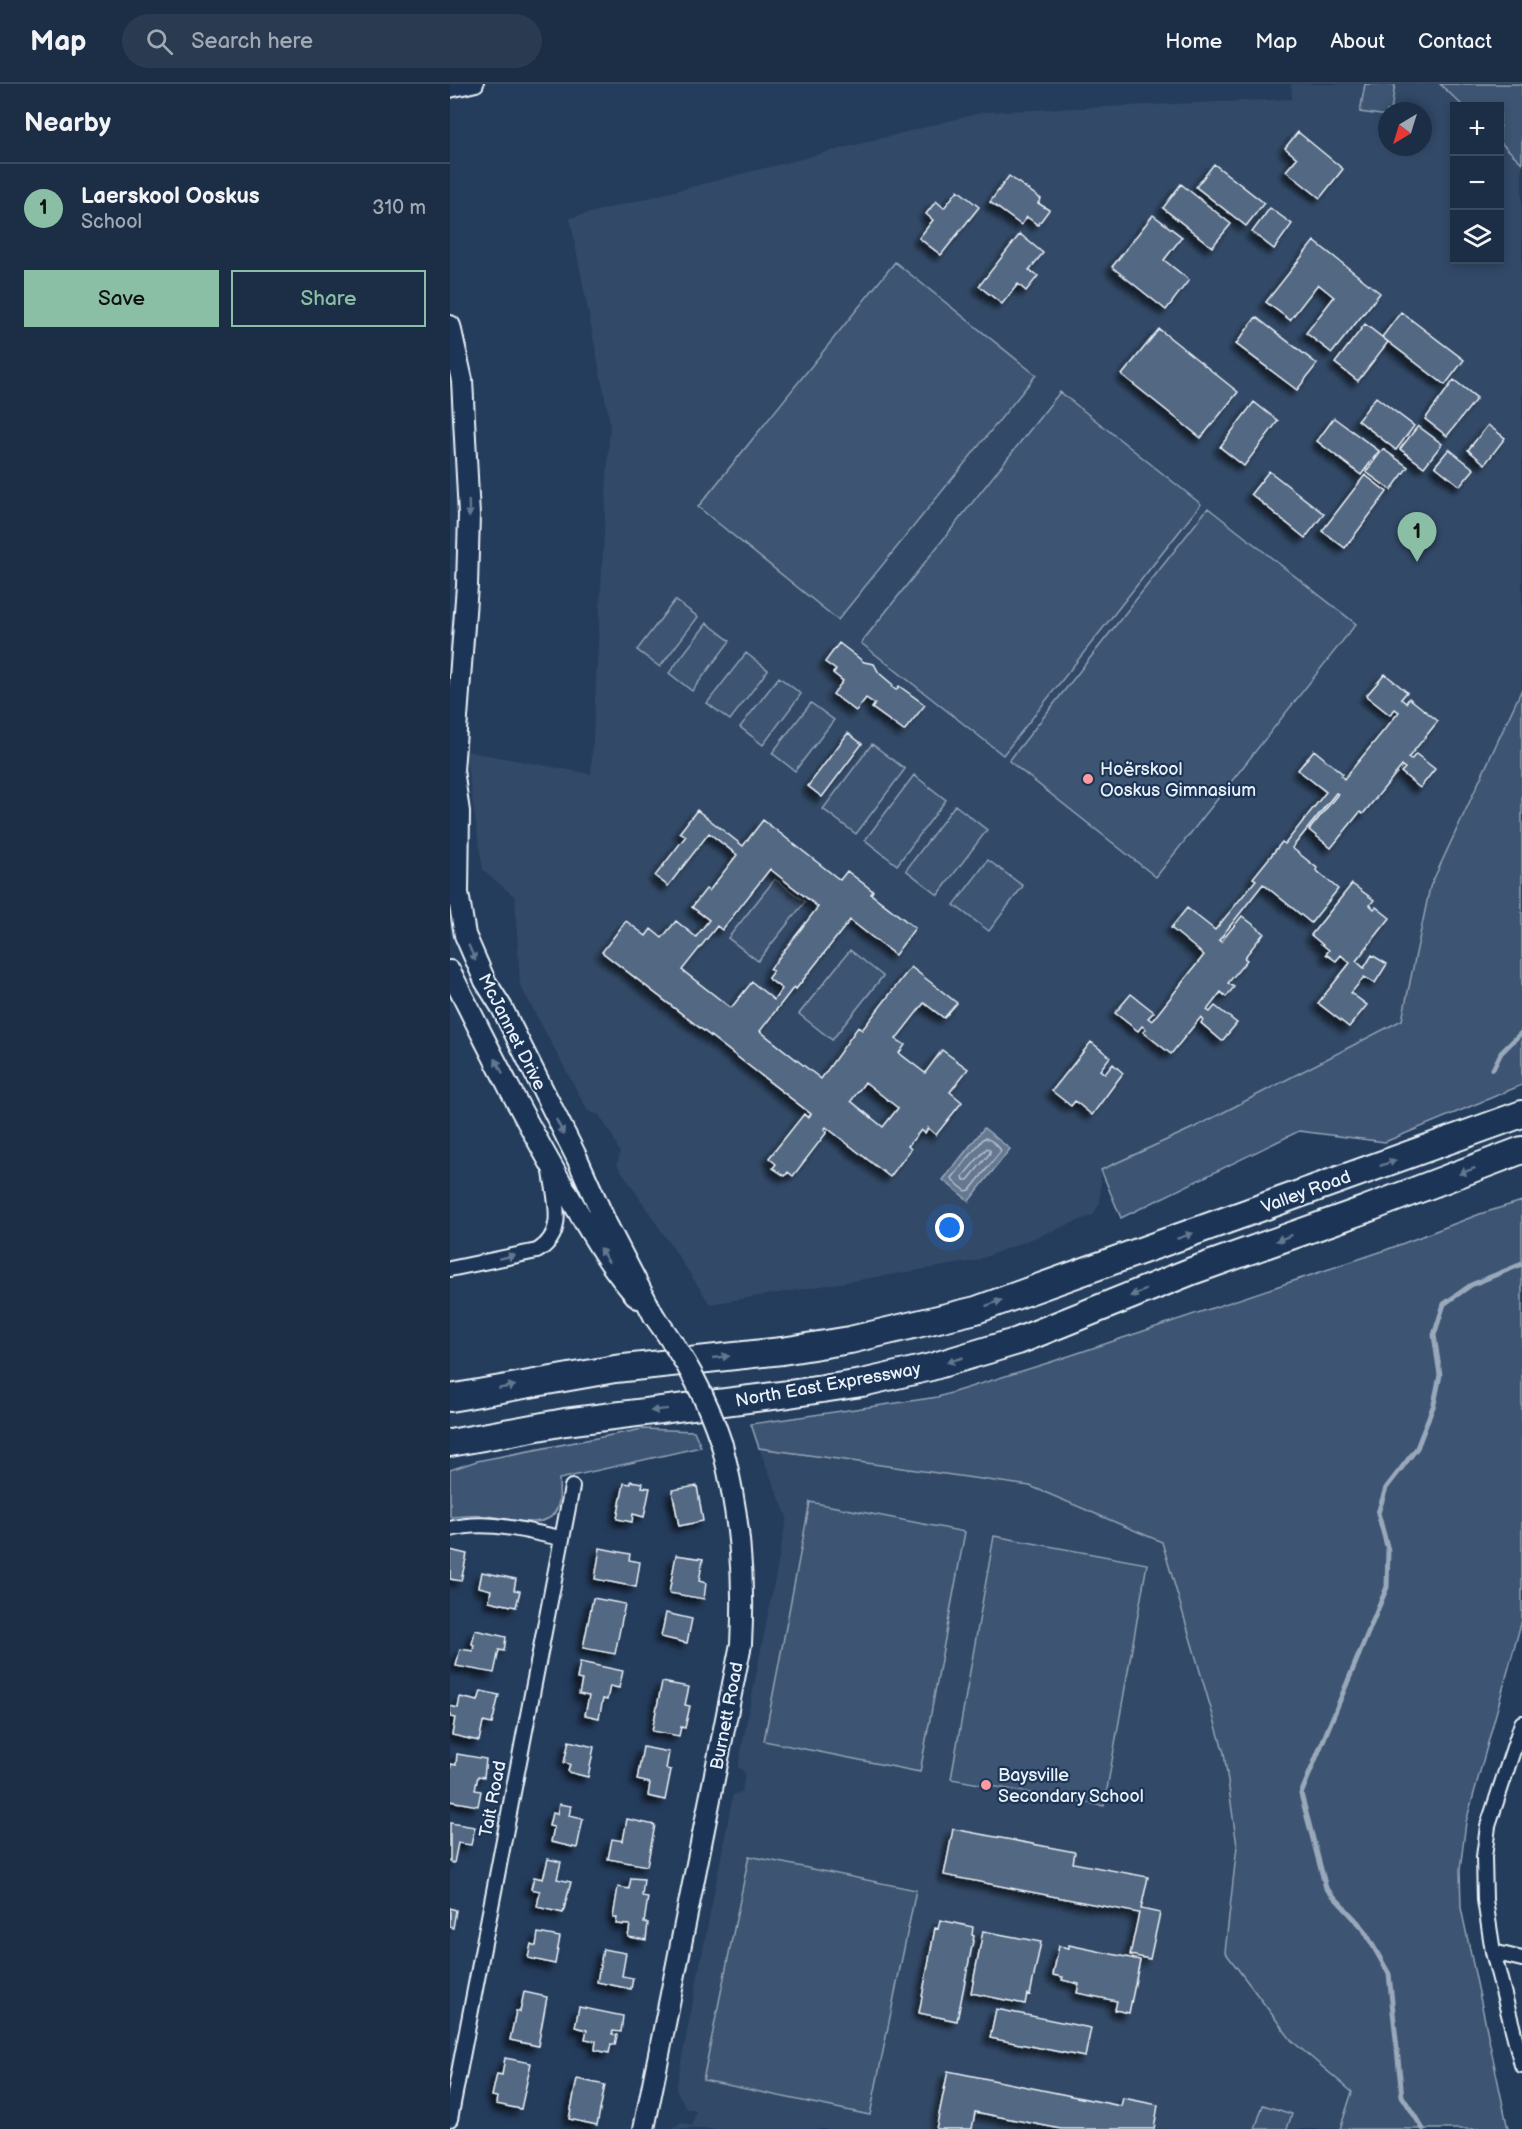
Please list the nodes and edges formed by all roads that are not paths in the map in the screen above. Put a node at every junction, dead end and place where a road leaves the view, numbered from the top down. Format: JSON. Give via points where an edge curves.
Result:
{"nodes":[{"id":1,"x":476,"y":84,"type":"edge"},
{"id":2,"x":450,"y":90,"type":"edge"},
{"id":3,"x":450,"y":326,"type":"edge"},
{"id":4,"x":456,"y":669,"type":"edge"},
{"id":5,"x":454,"y":895,"type":"edge"},
{"id":6,"x":450,"y":971,"type":"edge"},
{"id":7,"x":1522,"y":1114,"type":"edge"},
{"id":8,"x":1522,"y":1150,"type":"edge"},
{"id":9,"x":577,"y":1158,"type":"junction"},
{"id":10,"x":550,"y":1164,"type":"junction"},
{"id":11,"x":581,"y":1216,"type":"junction"},
{"id":12,"x":450,"y":1269,"type":"edge"},
{"id":13,"x":1192,"y":1271,"type":"joint"},
{"id":14,"x":654,"y":1316,"type":"junction"},
{"id":15,"x":450,"y":1398,"type":"edge"},
{"id":16,"x":450,"y":1443,"type":"edge"},
{"id":17,"x":572,"y":1487,"type":"dead end"},
{"id":18,"x":450,"y":1529,"type":"edge"},
{"id":19,"x":562,"y":1538,"type":"junction"},
{"id":20,"x":1522,"y":1723,"type":"edge"},
{"id":21,"x":1493,"y":1952,"type":"junction"},
{"id":22,"x":1522,"y":1959,"type":"edge"},
{"id":23,"x":1522,"y":2065,"type":"edge"},
{"id":24,"x":450,"y":2119,"type":"edge"},
{"id":25,"x":644,"y":2129,"type":"edge"}],
"edges":[{"from":1,"to":2,"type":"street"},
{"from":3,"to":4,"type":"street","name":"McJannet Drive","one_way":true,"via":[[462,380],[470,515]]},
{"from":4,"to":5,"type":"street","name":"McJannet Drive","via":[[453,770],[459,812]]},
{"from":5,"to":9,"type":"street","name":"McJannet Drive","one_way":true,"via":[[476,962]]},
{"from":10,"to":6,"type":"street","name":"McJannet Drive","one_way":true},
{"from":15,"to":7,"type":"highway","name":"Valley Road","one_way":true,"via":[[615,1370],[850,1340],[976,1310]]},
{"from":8,"to":13,"type":"highway","name":"Valley Road","one_way":true},
{"from":9,"to":11,"type":"street","via":[[571,1173]]},
{"from":9,"to":14,"type":"street","name":"McJannet Drive"},
{"from":10,"to":11,"type":"street","name":"McJannet Drive"},
{"from":12,"to":10,"type":"street","one_way":true,"via":[[548,1246],[558,1218]]},
{"from":14,"to":11,"type":"street","name":"McJannet Drive","one_way":true,"via":[[613,1268]]},
{"from":13,"to":16,"type":"highway","name":"North East Expressway","one_way":true,"via":[[1018,1341],[920,1370],[862,1383],[565,1422]]},
{"from":14,"to":25,"type":"street","name":"Burnett Road","bridge":true,"via":[[700,1388],[722,1445],[740,1539],[743,1601],[741,1644]]},
{"from":17,"to":19,"type":"street","name":"Tait Road"},
{"from":18,"to":19,"type":"street","via":[[467,1524],[502,1526]]},
{"from":19,"to":24,"type":"street","name":"Tait Road"},
{"from":20,"to":21,"type":"street","via":[[1488,1826],[1484,1857],[1485,1900]]},
{"from":21,"to":22,"type":"street"},
{"from":21,"to":23,"type":"street"}]}
